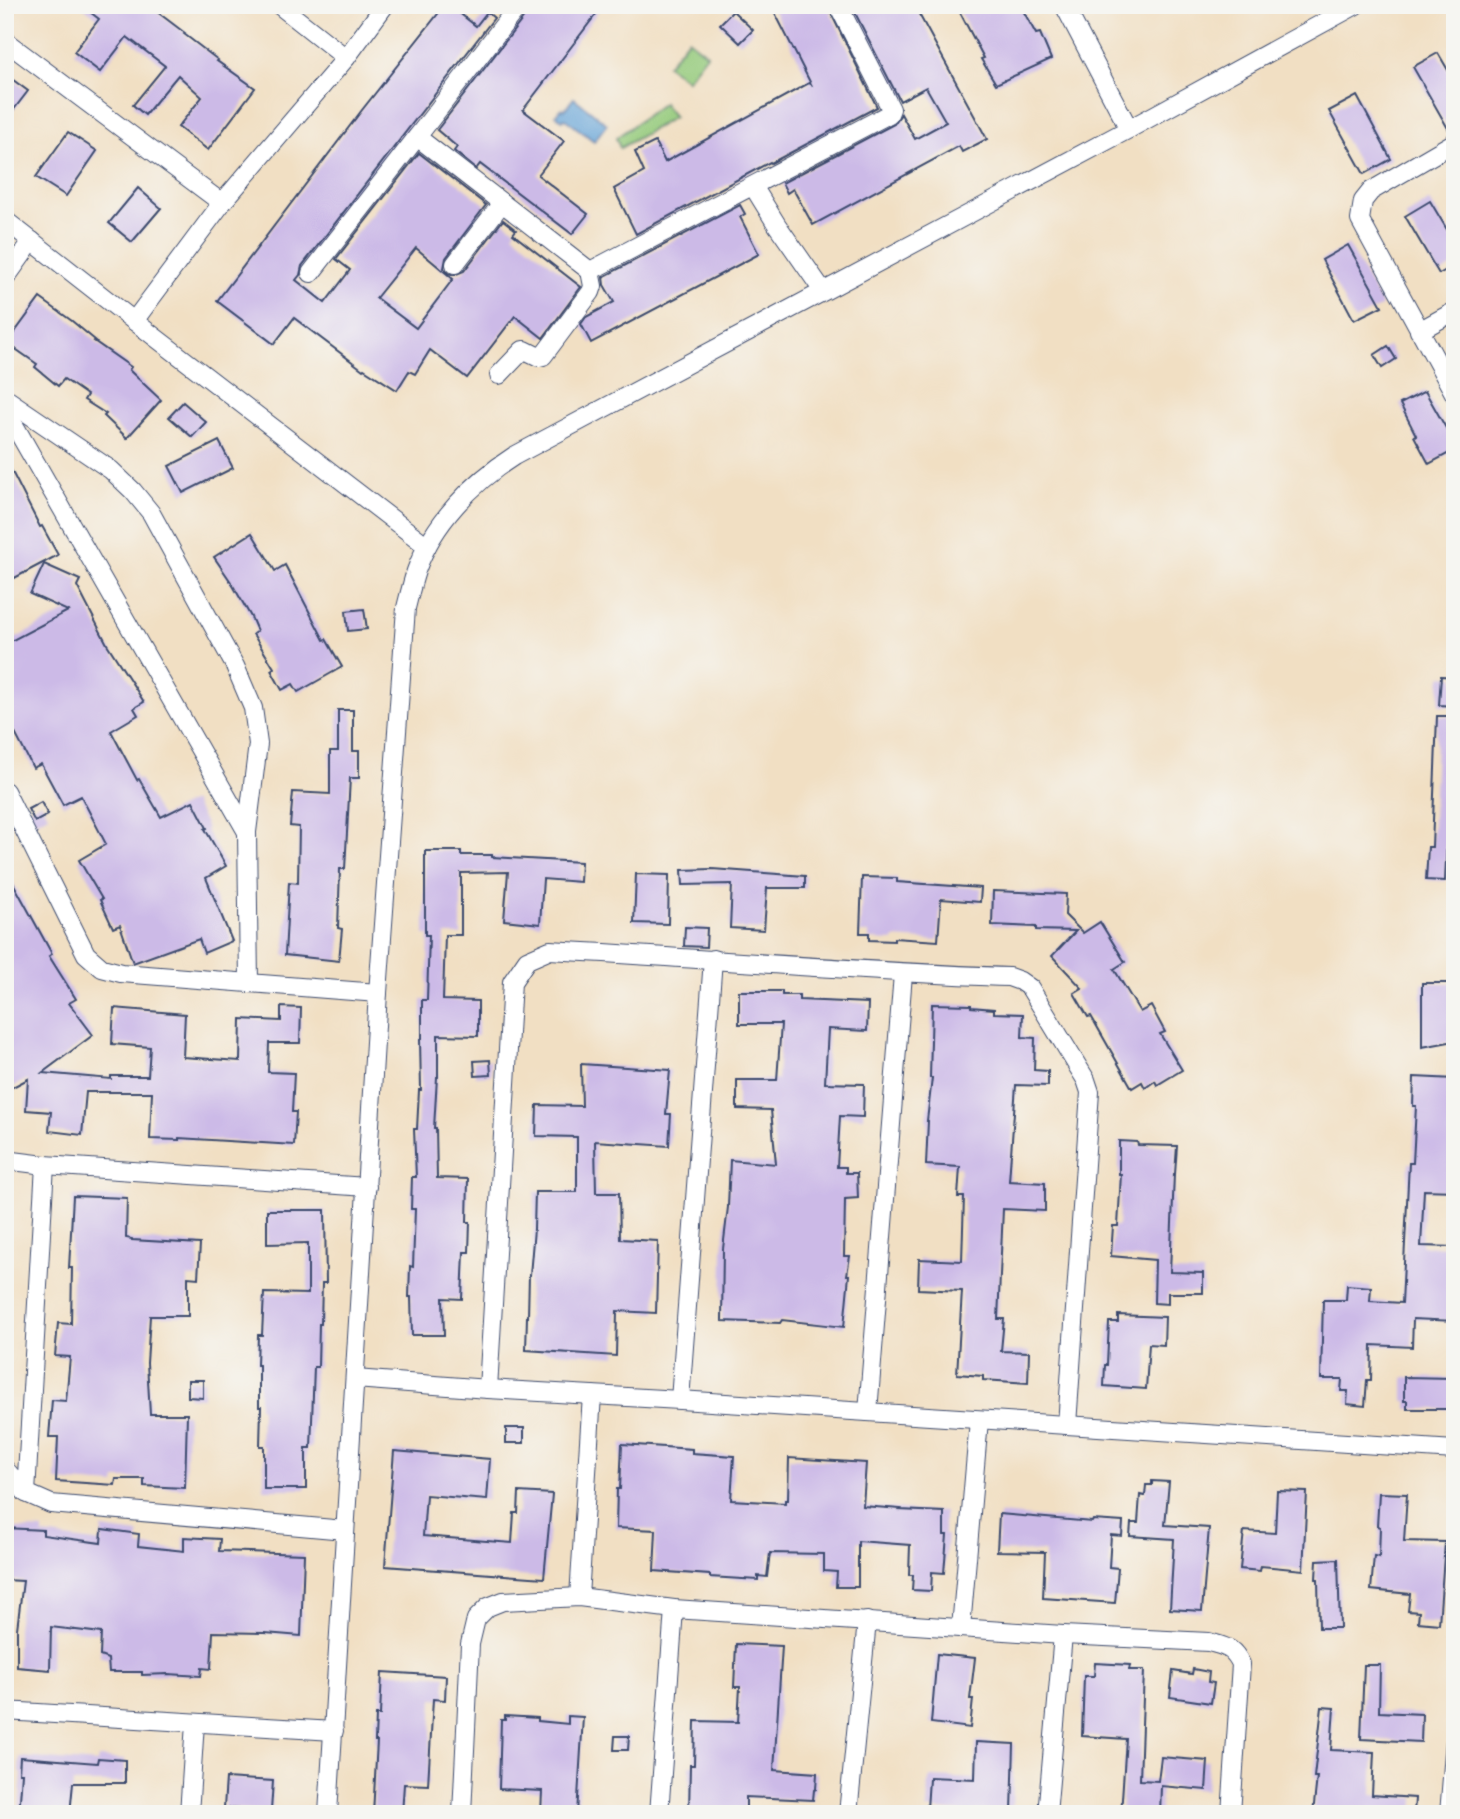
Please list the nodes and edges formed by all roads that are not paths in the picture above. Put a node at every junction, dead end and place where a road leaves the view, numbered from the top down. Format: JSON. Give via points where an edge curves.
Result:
{"nodes":[{"id":1,"x":279,"y":5,"type":"edge"},
{"id":2,"x":385,"y":5,"type":"edge"},
{"id":3,"x":838,"y":5,"type":"edge"},
{"id":4,"x":1064,"y":5,"type":"edge"},
{"id":5,"x":1356,"y":5,"type":"edge"},
{"id":6,"x":510,"y":9,"type":"edge"},
{"id":7,"x":5,"y":41,"type":"edge"},
{"id":8,"x":346,"y":58,"type":"junction"},
{"id":9,"x":1129,"y":128,"type":"junction"},
{"id":10,"x":417,"y":137,"type":"junction"},
{"id":11,"x":1455,"y":142,"type":"edge"},
{"id":12,"x":753,"y":186,"type":"junction"},
{"id":13,"x":222,"y":203,"type":"junction"},
{"id":14,"x":502,"y":203,"type":"junction"},
{"id":15,"x":5,"y":220,"type":"edge"},
{"id":16,"x":33,"y":241,"type":"junction"},
{"id":17,"x":455,"y":264,"type":"dead end"},
{"id":18,"x":590,"y":271,"type":"junction"},
{"id":19,"x":311,"y":273,"type":"dead end"},
{"id":20,"x":5,"y":279,"type":"edge"},
{"id":21,"x":823,"y":291,"type":"junction"},
{"id":22,"x":1455,"y":311,"type":"edge"},
{"id":23,"x":134,"y":321,"type":"junction"},
{"id":24,"x":1419,"y":331,"type":"junction"},
{"id":25,"x":499,"y":375,"type":"dead end"},
{"id":26,"x":1455,"y":395,"type":"edge"},
{"id":27,"x":5,"y":398,"type":"edge"},
{"id":28,"x":5,"y":409,"type":"edge"},
{"id":29,"x":427,"y":546,"type":"junction"},
{"id":30,"x":5,"y":791,"type":"edge"},
{"id":31,"x":13,"y":824,"type":"edge"},
{"id":32,"x":247,"y":832,"type":"junction"},
{"id":33,"x":713,"y":959,"type":"junction"},
{"id":34,"x":904,"y":974,"type":"junction"},
{"id":35,"x":249,"y":983,"type":"junction"},
{"id":36,"x":378,"y":993,"type":"junction"},
{"id":37,"x":5,"y":1160,"type":"edge"},
{"id":38,"x":45,"y":1165,"type":"junction"},
{"id":39,"x":367,"y":1187,"type":"junction"},
{"id":40,"x":355,"y":1379,"type":"junction"},
{"id":41,"x":488,"y":1389,"type":"junction"},
{"id":42,"x":592,"y":1395,"type":"junction"},
{"id":43,"x":680,"y":1400,"type":"junction"},
{"id":44,"x":868,"y":1412,"type":"junction"},
{"id":45,"x":979,"y":1420,"type":"junction"},
{"id":46,"x":1067,"y":1426,"type":"junction"},
{"id":47,"x":1455,"y":1450,"type":"edge"},
{"id":48,"x":5,"y":1469,"type":"edge"},
{"id":49,"x":26,"y":1493,"type":"junction"},
{"id":50,"x":345,"y":1530,"type":"junction"},
{"id":51,"x":579,"y":1597,"type":"junction"},
{"id":52,"x":674,"y":1609,"type":"junction"},
{"id":53,"x":867,"y":1621,"type":"junction"},
{"id":54,"x":961,"y":1628,"type":"junction"},
{"id":55,"x":1063,"y":1635,"type":"junction"},
{"id":56,"x":5,"y":1711,"type":"edge"},
{"id":57,"x":195,"y":1723,"type":"junction"},
{"id":58,"x":334,"y":1731,"type":"junction"},
{"id":59,"x":1455,"y":1740,"type":"edge"},
{"id":60,"x":189,"y":1814,"type":"edge"},
{"id":61,"x":328,"y":1814,"type":"edge"},
{"id":62,"x":462,"y":1814,"type":"edge"},
{"id":63,"x":659,"y":1814,"type":"edge"},
{"id":64,"x":848,"y":1814,"type":"edge"},
{"id":65,"x":1047,"y":1814,"type":"edge"},
{"id":66,"x":1231,"y":1814,"type":"edge"},
{"id":67,"x":1449,"y":1814,"type":"edge"}],
"edges":[{"from":1,"to":8,"type":"street"},
{"from":2,"to":8,"type":"street"},
{"from":3,"to":12,"type":"street","via":[[891,112]]},
{"from":4,"to":9,"type":"street"},
{"from":5,"to":9,"type":"street"},
{"from":6,"to":10,"type":"street"},
{"from":7,"to":13,"type":"street"},
{"from":8,"to":13,"type":"street"},
{"from":9,"to":21,"type":"street"},
{"from":10,"to":14,"type":"street"},
{"from":10,"to":19,"type":"street"},
{"from":11,"to":24,"type":"street","via":[[1371,191],[1363,201],[1360,220]]},
{"from":12,"to":18,"type":"street"},
{"from":12,"to":21,"type":"street"},
{"from":13,"to":23,"type":"street"},
{"from":14,"to":17,"type":"street"},
{"from":14,"to":18,"type":"street"},
{"from":15,"to":16,"type":"street"},
{"from":16,"to":20,"type":"street"},
{"from":16,"to":23,"type":"street"},
{"from":18,"to":25,"type":"street","via":[[591,292],[543,356],[523,350]]},
{"from":21,"to":29,"type":"street","via":[[490,471],[451,510]]},
{"from":22,"to":24,"type":"street"},
{"from":23,"to":29,"type":"street"},
{"from":24,"to":26,"type":"street"},
{"from":27,"to":32,"type":"street","via":[[111,470],[133,491],[164,536],[253,708],[258,744]]},
{"from":28,"to":32,"type":"street"},
{"from":29,"to":36,"type":"street","via":[[406,608]]},
{"from":30,"to":31,"type":"street"},
{"from":31,"to":35,"type":"street","via":[[86,954],[102,968]]},
{"from":32,"to":35,"type":"street"},
{"from":33,"to":34,"type":"street"},
{"from":33,"to":41,"type":"street","via":[[550,950],[527,960],[512,982]]},
{"from":33,"to":43,"type":"street"},
{"from":34,"to":44,"type":"street"},
{"from":34,"to":46,"type":"street","via":[[1020,981],[1030,988],[1086,1080],[1090,1092]]},
{"from":35,"to":36,"type":"street"},
{"from":36,"to":39,"type":"street"},
{"from":37,"to":38,"type":"street"},
{"from":38,"to":39,"type":"street"},
{"from":38,"to":49,"type":"street"},
{"from":39,"to":40,"type":"street"},
{"from":40,"to":41,"type":"street"},
{"from":40,"to":50,"type":"street"},
{"from":41,"to":42,"type":"street"},
{"from":42,"to":43,"type":"street"},
{"from":42,"to":51,"type":"street"},
{"from":43,"to":44,"type":"street"},
{"from":44,"to":45,"type":"street"},
{"from":45,"to":46,"type":"street"},
{"from":45,"to":54,"type":"street"},
{"from":46,"to":47,"type":"street"},
{"from":48,"to":49,"type":"street"},
{"from":49,"to":50,"type":"street","via":[[51,1504]]},
{"from":50,"to":58,"type":"street"},
{"from":51,"to":52,"type":"street"},
{"from":51,"to":62,"type":"street","via":[[503,1601],[476,1619],[470,1644]]},
{"from":52,"to":53,"type":"street"},
{"from":52,"to":63,"type":"street"},
{"from":53,"to":54,"type":"street"},
{"from":53,"to":64,"type":"street"},
{"from":54,"to":55,"type":"street"},
{"from":55,"to":65,"type":"street"},
{"from":55,"to":66,"type":"street","via":[[1209,1642],[1235,1651],[1241,1664]]},
{"from":56,"to":57,"type":"street"},
{"from":57,"to":58,"type":"street"},
{"from":57,"to":60,"type":"street"},
{"from":58,"to":61,"type":"street"},
{"from":59,"to":67,"type":"street"}]}
